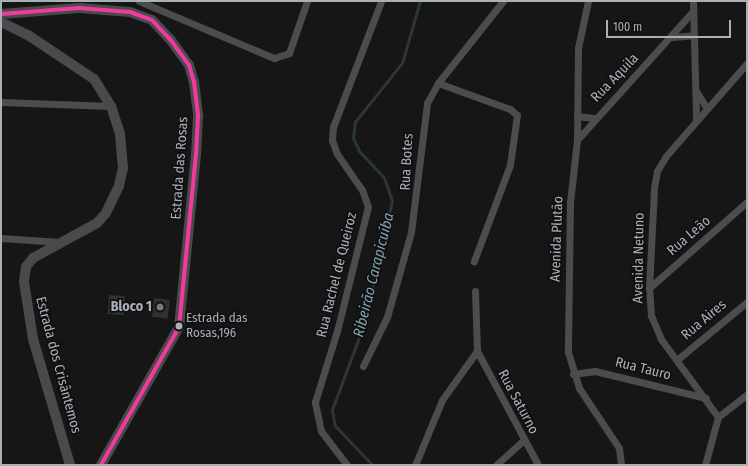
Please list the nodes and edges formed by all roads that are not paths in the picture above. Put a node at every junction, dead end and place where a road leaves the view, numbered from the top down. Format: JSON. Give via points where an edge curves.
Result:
{"nodes":[{"id":1,"x":139,"y":1,"type":"edge"},
{"id":2,"x":307,"y":1,"type":"edge"},
{"id":3,"x":381,"y":1,"type":"edge"},
{"id":4,"x":504,"y":1,"type":"edge"},
{"id":5,"x":588,"y":1,"type":"edge"},
{"id":6,"x":693,"y":1,"type":"edge"},
{"id":7,"x":693,"y":11,"type":"junction"},
{"id":8,"x":1,"y":14,"type":"edge"},
{"id":9,"x":1,"y":22,"type":"edge"},
{"id":10,"x":694,"y":35,"type":"junction"},
{"id":11,"x":673,"y":36,"type":"junction"},
{"id":12,"x":747,"y":63,"type":"edge"},
{"id":13,"x":438,"y":83,"type":"junction"},
{"id":14,"x":696,"y":91,"type":"junction"},
{"id":15,"x":1,"y":102,"type":"edge"},
{"id":16,"x":111,"y":106,"type":"junction"},
{"id":17,"x":706,"y":107,"type":"junction"},
{"id":18,"x":577,"y":116,"type":"junction"},
{"id":19,"x":594,"y":118,"type":"junction"},
{"id":20,"x":696,"y":119,"type":"junction"},
{"id":21,"x":577,"y":140,"type":"junction"},
{"id":22,"x":747,"y":202,"type":"edge"},
{"id":23,"x":1,"y":238,"type":"edge"},
{"id":24,"x":60,"y":242,"type":"junction"},
{"id":25,"x":474,"y":261,"type":"dead end"},
{"id":26,"x":649,"y":288,"type":"junction"},
{"id":27,"x":475,"y":291,"type":"dead end"},
{"id":28,"x":747,"y":302,"type":"edge"},
{"id":29,"x":477,"y":351,"type":"junction"},
{"id":30,"x":678,"y":359,"type":"junction"},
{"id":31,"x":363,"y":366,"type":"dead end"},
{"id":32,"x":573,"y":374,"type":"junction"},
{"id":33,"x":747,"y":394,"type":"edge"},
{"id":34,"x":706,"y":398,"type":"junction"},
{"id":35,"x":718,"y":416,"type":"junction"},
{"id":36,"x":523,"y":441,"type":"junction"},
{"id":37,"x":70,"y":465,"type":"edge"},
{"id":38,"x":101,"y":465,"type":"edge"},
{"id":39,"x":347,"y":465,"type":"edge"},
{"id":40,"x":415,"y":465,"type":"edge"},
{"id":41,"x":496,"y":465,"type":"edge"},
{"id":42,"x":538,"y":465,"type":"edge"},
{"id":43,"x":621,"y":465,"type":"edge"},
{"id":44,"x":705,"y":465,"type":"edge"}],
"edges":[{"from":1,"to":2,"type":"street","via":[[264,56],[282,57],[289,53]]},
{"from":3,"to":39,"type":"street","name":"Rua Rachel de Queiroz","via":[[333,127],[332,140],[337,154],[362,190],[368,207],[337,332],[315,402],[321,430]]},
{"from":4,"to":13,"type":"street","name":"Rua Botes"},
{"from":5,"to":18,"type":"street","name":"Avenida Plutão","via":[[578,48]]},
{"from":6,"to":7,"type":"street"},
{"from":7,"to":10,"type":"street"},
{"from":7,"to":11,"type":"street","name":"Rua Aquila"},
{"from":8,"to":38,"type":"main road","name":"Estrada das Rosas","via":[[79,8],[130,12],[152,20],[170,39],[189,65],[194,82],[198,117],[196,154],[179,327]]},
{"from":9,"to":16,"type":"main road","name":"Estrada dos Crisântemos","via":[[94,79]]},
{"from":10,"to":11,"type":"street"},
{"from":10,"to":14,"type":"street"},
{"from":11,"to":19,"type":"street","name":"Rua Aquila"},
{"from":12,"to":17,"type":"street","name":"Avenida Netuno"},
{"from":13,"to":25,"type":"street","via":[[510,109],[517,115],[510,165]]},
{"from":13,"to":31,"type":"street","name":"Rua Botes","via":[[423,116],[419,188],[402,268],[387,317]]},
{"from":14,"to":17,"type":"street"},
{"from":14,"to":20,"type":"street"},
{"from":15,"to":16,"type":"street"},
{"from":16,"to":24,"type":"main road","name":"Estrada dos Crisântemos","via":[[123,155],[119,186],[97,223]]},
{"from":17,"to":20,"type":"street","name":"Avenida Netuno"},
{"from":18,"to":19,"type":"street"},
{"from":18,"to":21,"type":"street","name":"Avenida Plutão"},
{"from":19,"to":21,"type":"street","name":"Rua Aquila"},
{"from":20,"to":26,"type":"street","name":"Avenida Netuno","via":[[657,171]]},
{"from":21,"to":32,"type":"street","name":"Avenida Plutão","via":[[570,202],[568,307]]},
{"from":22,"to":26,"type":"street","name":"Rua Leão"},
{"from":23,"to":24,"type":"street"},
{"from":24,"to":37,"type":"main road","name":"Estrada dos Crisântemos","via":[[44,249],[26,267],[25,297]]},
{"from":26,"to":30,"type":"street","name":"Avenida Netuno","via":[[655,327]]},
{"from":27,"to":29,"type":"street"},
{"from":28,"to":30,"type":"street","name":"Rua Aires"},
{"from":29,"to":36,"type":"street","name":"Rua Saturno"},
{"from":29,"to":40,"type":"street","via":[[442,400]]},
{"from":30,"to":34,"type":"street","name":"Avenida Netuno"},
{"from":32,"to":34,"type":"street","name":"Rua Tauro","via":[[595,371]]},
{"from":32,"to":43,"type":"street","name":"Avenida Plutão","via":[[614,436]]},
{"from":33,"to":35,"type":"street"},
{"from":34,"to":35,"type":"street","name":"Avenida Netuno"},
{"from":35,"to":44,"type":"street"},
{"from":36,"to":41,"type":"street"},
{"from":36,"to":42,"type":"street","name":"Rua Saturno"}]}
